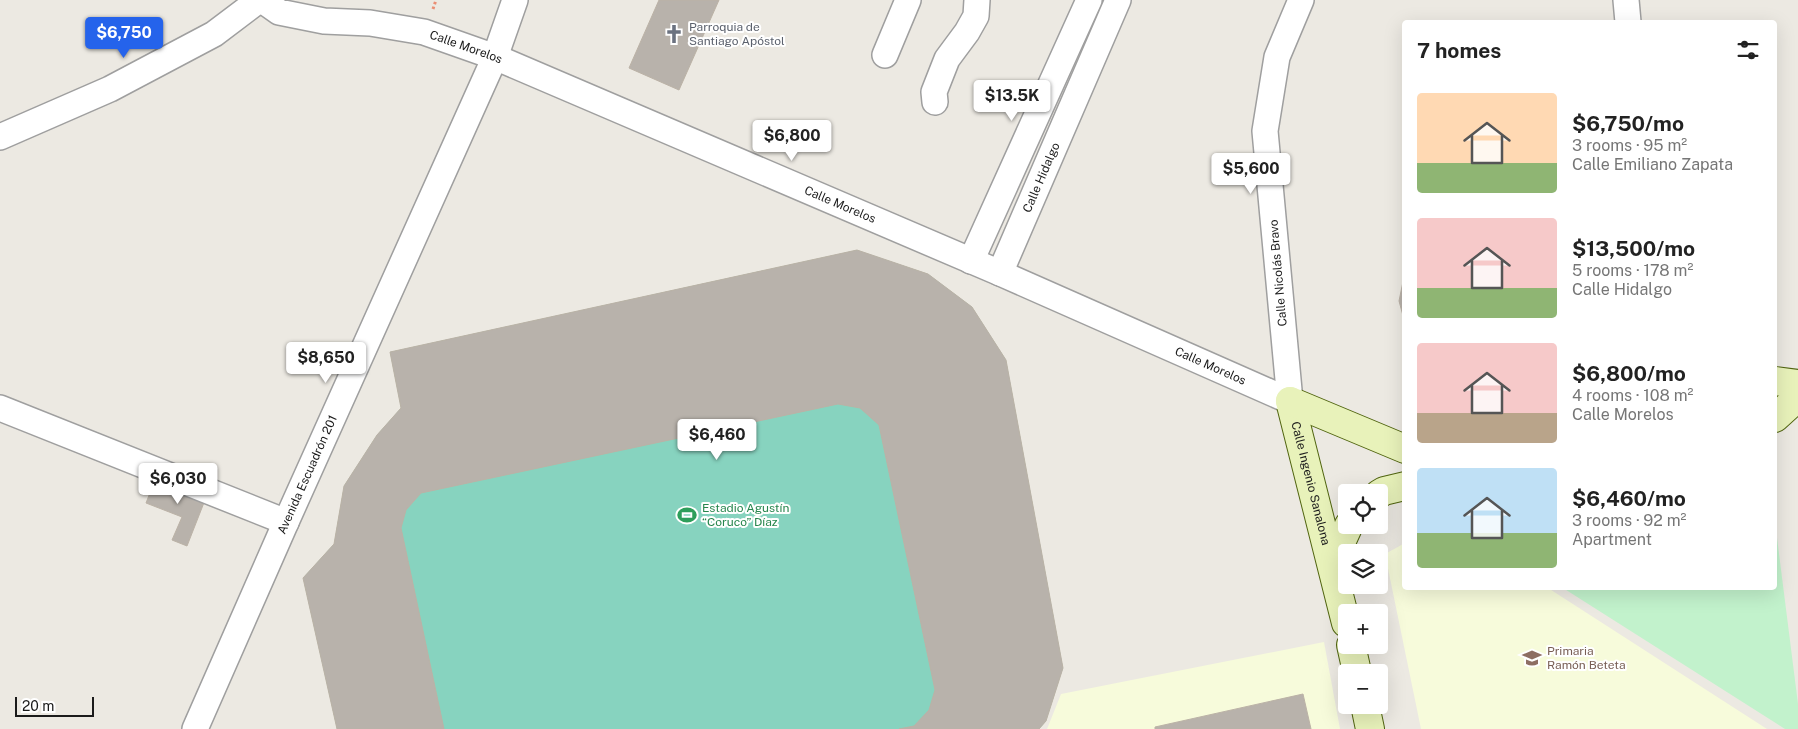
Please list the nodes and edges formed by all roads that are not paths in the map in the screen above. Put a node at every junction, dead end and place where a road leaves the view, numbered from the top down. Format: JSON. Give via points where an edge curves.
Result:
{"nodes":[{"id":1,"x":261,"y":0,"type":"edge"},
{"id":2,"x":515,"y":0,"type":"edge"},
{"id":3,"x":908,"y":0,"type":"edge"},
{"id":4,"x":977,"y":0,"type":"edge"},
{"id":5,"x":1301,"y":0,"type":"edge"},
{"id":6,"x":1626,"y":0,"type":"edge"},
{"id":7,"x":1085,"y":1,"type":"edge"},
{"id":8,"x":1115,"y":7,"type":"edge"},
{"id":9,"x":1628,"y":20,"type":"edge"},
{"id":10,"x":885,"y":55,"type":"dead end"},
{"id":11,"x":495,"y":57,"type":"junction"},
{"id":12,"x":935,"y":102,"type":"dead end"},
{"id":13,"x":0,"y":137,"type":"edge"},
{"id":14,"x":971,"y":261,"type":"junction"},
{"id":15,"x":1000,"y":273,"type":"junction"},
{"id":16,"x":1777,"y":381,"type":"edge"},
{"id":17,"x":1798,"y":384,"type":"edge"},
{"id":18,"x":1798,"y":397,"type":"edge"},
{"id":19,"x":1290,"y":402,"type":"junction"},
{"id":20,"x":0,"y":408,"type":"edge"},
{"id":21,"x":1777,"y":416,"type":"edge"},
{"id":22,"x":1402,"y":448,"type":"edge"},
{"id":23,"x":1402,"y":487,"type":"edge"},
{"id":24,"x":1388,"y":490,"type":"edge"},
{"id":25,"x":286,"y":522,"type":"junction"},
{"id":26,"x":1345,"y":534,"type":"edge"},
{"id":27,"x":1337,"y":582,"type":"junction"},
{"id":28,"x":1342,"y":604,"type":"edge"},
{"id":29,"x":1367,"y":714,"type":"edge"},
{"id":30,"x":195,"y":729,"type":"edge"},
{"id":31,"x":1370,"y":729,"type":"edge"}],
"edges":[{"from":1,"to":11,"type":"street","name":"Calle Morelos","via":[[279,12],[324,21],[370,23],[424,32]]},
{"from":1,"to":13,"type":"street","via":[[214,34],[110,89]]},
{"from":2,"to":11,"type":"street","name":"Avenida Escuadrón 201"},
{"from":3,"to":10,"type":"street"},
{"from":4,"to":12,"type":"street","via":[[976,16],[947,59],[934,92]]},
{"from":5,"to":19,"type":"street","name":"Calle Nicolás Bravo","via":[[1276,56],[1265,131]]},
{"from":6,"to":9,"type":"street"},
{"from":7,"to":8,"type":"street"},
{"from":7,"to":14,"type":"street"},
{"from":8,"to":15,"type":"street","name":"Calle Hidalgo"},
{"from":11,"to":14,"type":"street","name":"Calle Morelos"},
{"from":11,"to":25,"type":"street","name":"Avenida Escuadrón 201"},
{"from":14,"to":15,"type":"street","name":"Calle Morelos"},
{"from":15,"to":19,"type":"street","name":"Calle Morelos"},
{"from":16,"to":17,"type":"main road"},
{"from":18,"to":21,"type":"main road"},
{"from":19,"to":22,"type":"main road","name":"Calle Morelos"},
{"from":19,"to":27,"type":"main road","name":"Calle Ingenio Sanalona"},
{"from":20,"to":25,"type":"street"},
{"from":23,"to":24,"type":"main road"},
{"from":25,"to":30,"type":"street","name":"Avenida Escuadrón 201"},
{"from":26,"to":27,"type":"main road","via":[[1339,547]]},
{"from":27,"to":28,"type":"main road","name":"Calle Ingenio Sanalona"},
{"from":29,"to":31,"type":"main road"}]}
